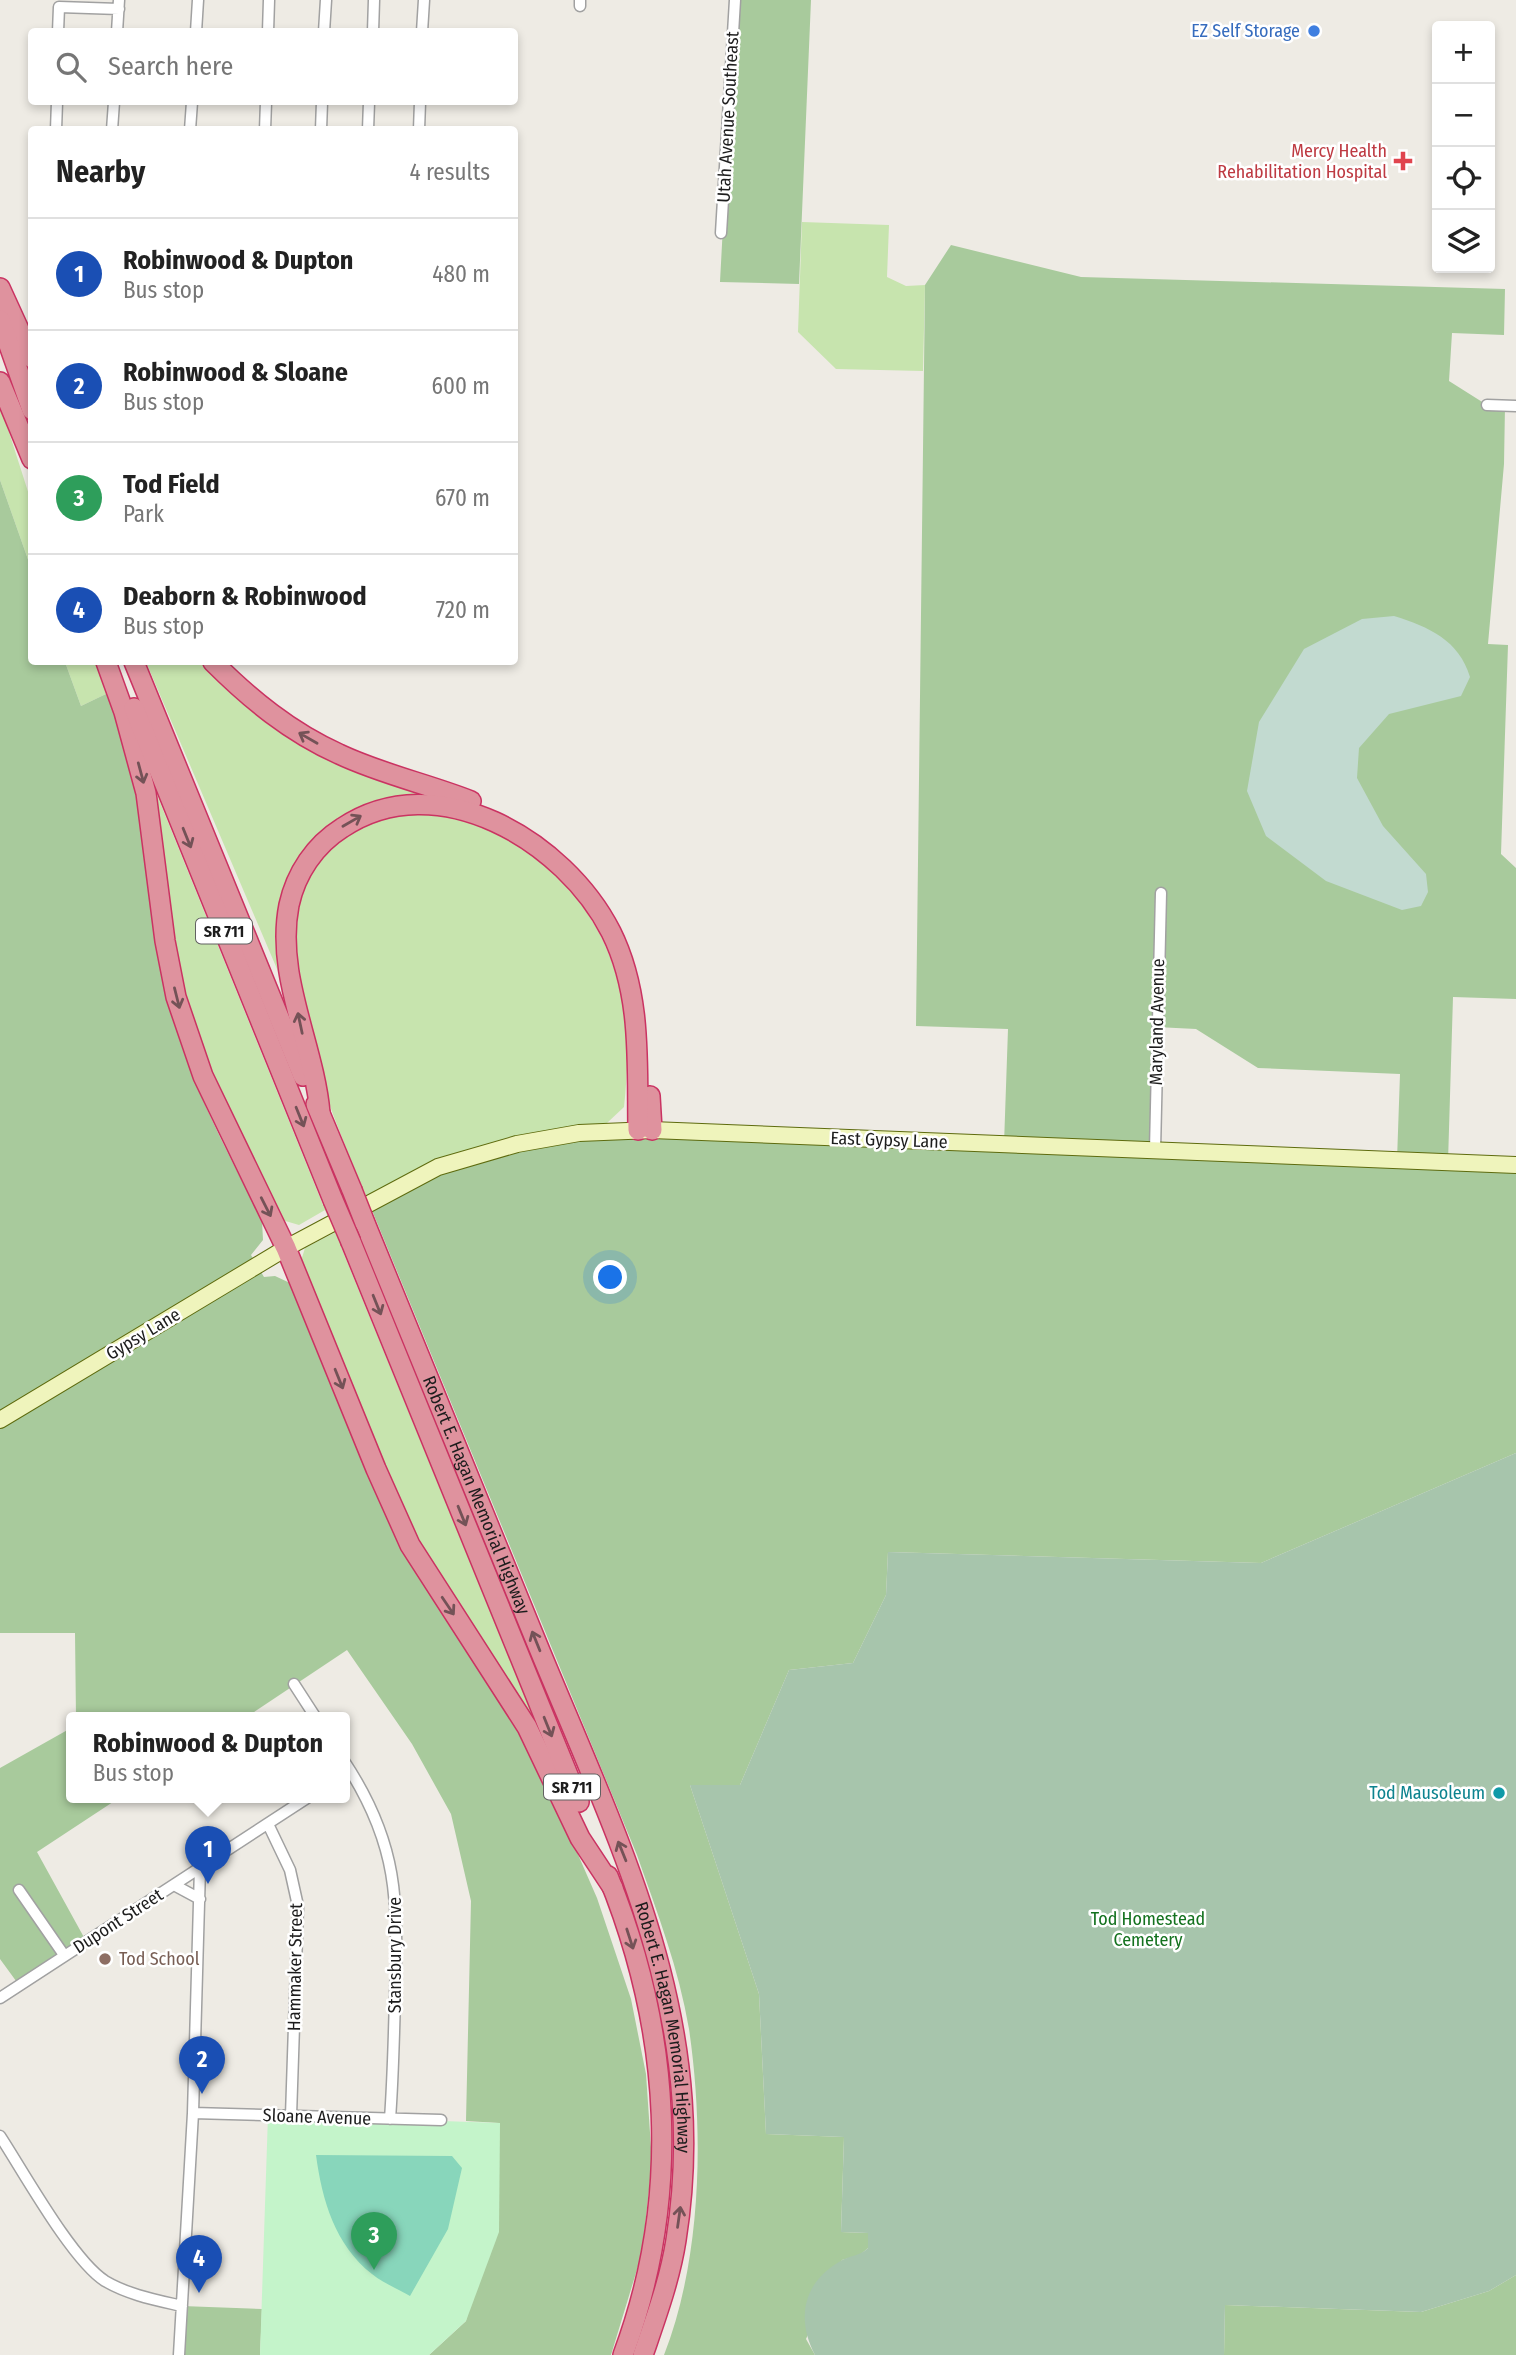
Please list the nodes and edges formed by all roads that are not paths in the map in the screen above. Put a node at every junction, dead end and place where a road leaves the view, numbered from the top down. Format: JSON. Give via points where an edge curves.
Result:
{"nodes":[{"id":1,"x":198,"y":0,"type":"edge"},
{"id":2,"x":269,"y":0,"type":"edge"},
{"id":3,"x":326,"y":0,"type":"edge"},
{"id":4,"x":374,"y":0,"type":"edge"},
{"id":5,"x":424,"y":0,"type":"edge"},
{"id":6,"x":735,"y":0,"type":"edge"},
{"id":7,"x":119,"y":4,"type":"edge"},
{"id":8,"x":58,"y":28,"type":"edge"},
{"id":9,"x":117,"y":28,"type":"edge"},
{"id":10,"x":196,"y":28,"type":"edge"},
{"id":11,"x":268,"y":28,"type":"edge"},
{"id":12,"x":324,"y":28,"type":"edge"},
{"id":13,"x":373,"y":28,"type":"edge"},
{"id":14,"x":422,"y":28,"type":"edge"},
{"id":15,"x":57,"y":105,"type":"edge"},
{"id":16,"x":114,"y":105,"type":"edge"},
{"id":17,"x":192,"y":105,"type":"edge"},
{"id":18,"x":266,"y":105,"type":"edge"},
{"id":19,"x":322,"y":105,"type":"edge"},
{"id":20,"x":369,"y":105,"type":"edge"},
{"id":21,"x":420,"y":105,"type":"edge"},
{"id":22,"x":56,"y":126,"type":"edge"},
{"id":23,"x":112,"y":126,"type":"edge"},
{"id":24,"x":190,"y":126,"type":"edge"},
{"id":25,"x":265,"y":126,"type":"edge"},
{"id":26,"x":321,"y":126,"type":"edge"},
{"id":27,"x":368,"y":126,"type":"edge"},
{"id":28,"x":419,"y":126,"type":"edge"},
{"id":29,"x":721,"y":233,"type":"dead end"},
{"id":30,"x":0,"y":288,"type":"edge"},
{"id":31,"x":0,"y":320,"type":"edge"},
{"id":32,"x":28,"y":349,"type":"edge"},
{"id":33,"x":0,"y":382,"type":"edge"},
{"id":34,"x":28,"y":399,"type":"edge"},
{"id":35,"x":1487,"y":405,"type":"dead end"},
{"id":36,"x":1516,"y":406,"type":"edge"},
{"id":37,"x":28,"y":449,"type":"edge"},
{"id":38,"x":107,"y":665,"type":"edge"},
{"id":39,"x":116,"y":665,"type":"edge"},
{"id":40,"x":135,"y":665,"type":"edge"},
{"id":41,"x":216,"y":665,"type":"edge"},
{"id":42,"x":1161,"y":893,"type":"dead end"},
{"id":43,"x":320,"y":1113,"type":"junction"},
{"id":44,"x":645,"y":1130,"type":"junction"},
{"id":45,"x":1155,"y":1150,"type":"junction"},
{"id":46,"x":1516,"y":1165,"type":"edge"},
{"id":47,"x":286,"y":1248,"type":"junction"},
{"id":48,"x":0,"y":1420,"type":"edge"},
{"id":49,"x":294,"y":1684,"type":"dead end"},
{"id":50,"x":312,"y":1712,"type":"edge"},
{"id":51,"x":350,"y":1775,"type":"edge"},
{"id":52,"x":300,"y":1803,"type":"edge"},
{"id":53,"x":268,"y":1824,"type":"junction"},
{"id":54,"x":200,"y":1868,"type":"junction"},
{"id":55,"x":174,"y":1885,"type":"junction"},
{"id":56,"x":613,"y":1888,"type":"junction"},
{"id":57,"x":19,"y":1890,"type":"dead end"},
{"id":58,"x":200,"y":1899,"type":"junction"},
{"id":59,"x":64,"y":1955,"type":"junction"},
{"id":60,"x":0,"y":1997,"type":"edge"},
{"id":61,"x":193,"y":2113,"type":"junction"},
{"id":62,"x":291,"y":2116,"type":"junction"},
{"id":63,"x":390,"y":2119,"type":"junction"},
{"id":64,"x":441,"y":2120,"type":"dead end"},
{"id":65,"x":0,"y":2136,"type":"edge"},
{"id":66,"x":667,"y":2284,"type":"junction"},
{"id":67,"x":182,"y":2306,"type":"junction"},
{"id":68,"x":179,"y":2355,"type":"edge"},
{"id":69,"x":623,"y":2355,"type":"edge"},
{"id":70,"x":643,"y":2355,"type":"edge"},
{"id":71,"x":656,"y":2355,"type":"edge"}],
"edges":[{"from":1,"to":10,"type":"street"},
{"from":2,"to":11,"type":"street"},
{"from":3,"to":12,"type":"street"},
{"from":4,"to":13,"type":"street"},
{"from":5,"to":14,"type":"street"},
{"from":6,"to":29,"type":"street","name":"Utah Avenue Southeast"},
{"from":7,"to":8,"type":"street","via":[[59,7]]},
{"from":7,"to":9,"type":"street"},
{"from":15,"to":22,"type":"street"},
{"from":16,"to":23,"type":"street"},
{"from":17,"to":24,"type":"street"},
{"from":18,"to":25,"type":"street"},
{"from":19,"to":26,"type":"street"},
{"from":20,"to":27,"type":"street"},
{"from":21,"to":28,"type":"street"},
{"from":30,"to":32,"type":"highway"},
{"from":31,"to":34,"type":"highway"},
{"from":33,"to":37,"type":"highway"},
{"from":35,"to":36,"type":"street"},
{"from":38,"to":47,"type":"highway","one_way":true,"via":[[146,793],[165,941],[183,1017],[203,1076]]},
{"from":39,"to":56,"type":"highway","name":"Robert E. Hagan Memorial Highway","number":"SR 711","one_way":true,"bridge":true},
{"from":40,"to":43,"type":"highway","name":"Robert E. Hagan Memorial Highway","number":"SR 711"},
{"from":44,"to":41,"type":"highway","one_way":true,"via":[[646,1013],[640,983],[624,936],[581,873],[550,843],[500,812],[340,755],[306,737],[274,717]]},
{"from":42,"to":45,"type":"street","name":"Maryland Avenue"},
{"from":43,"to":44,"type":"highway","one_way":true,"via":[[289,971],[289,905],[297,880],[323,842],[356,818],[399,804],[424,803],[474,814],[527,839],[596,907],[631,988]]},
{"from":66,"to":43,"type":"highway","name":"Robert E. Hagan Memorial Highway","number":"SR 711","one_way":true,"bridge":true,"via":[[682,2199],[684,2106],[676,2033],[656,1950],[620,1847]]},
{"from":44,"to":45,"type":"main road","name":"East Gypsy Lane"},
{"from":44,"to":47,"type":"main road","name":"East Gypsy Lane","via":[[579,1133],[517,1144],[438,1167]]},
{"from":45,"to":46,"type":"main road","name":"East Gypsy Lane"},
{"from":47,"to":48,"type":"main road","name":"Gypsy Lane"},
{"from":47,"to":56,"type":"highway","one_way":true,"via":[[410,1545],[527,1727],[580,1838]]},
{"from":49,"to":50,"type":"street"},
{"from":51,"to":63,"type":"street","name":"Stansbury Drive","via":[[380,1826],[396,1889]]},
{"from":52,"to":53,"type":"street","name":"Dupont Street"},
{"from":53,"to":54,"type":"street","name":"Dupont Street"},
{"from":53,"to":62,"type":"street","name":"Hammaker Street","via":[[290,1870],[298,1906]]},
{"from":54,"to":55,"type":"street","name":"Dupont Street"},
{"from":54,"to":58,"type":"street"},
{"from":55,"to":58,"type":"street"},
{"from":55,"to":59,"type":"street","name":"Dupont Street"},
{"from":56,"to":69,"type":"highway","name":"Robert E. Hagan Memorial Highway","number":"SR 711","one_way":true,"via":[[648,1997],[663,2110],[662,2178],[653,2253]]},
{"from":57,"to":59,"type":"street"},
{"from":58,"to":61,"type":"street"},
{"from":59,"to":60,"type":"street","name":"Dupont Street"},
{"from":61,"to":62,"type":"street","name":"Sloane Avenue"},
{"from":61,"to":67,"type":"street"},
{"from":62,"to":63,"type":"street","name":"Sloane Avenue"},
{"from":63,"to":64,"type":"street","name":"Sloane Avenue"},
{"from":65,"to":67,"type":"street","via":[[81,2259],[104,2280],[134,2294]]},
{"from":66,"to":70,"type":"highway","name":"Robert E. Hagan Memorial Highway","number":"SR 711"},
{"from":66,"to":71,"type":"highway","via":[[671,2299]]},
{"from":67,"to":68,"type":"street"}]}
